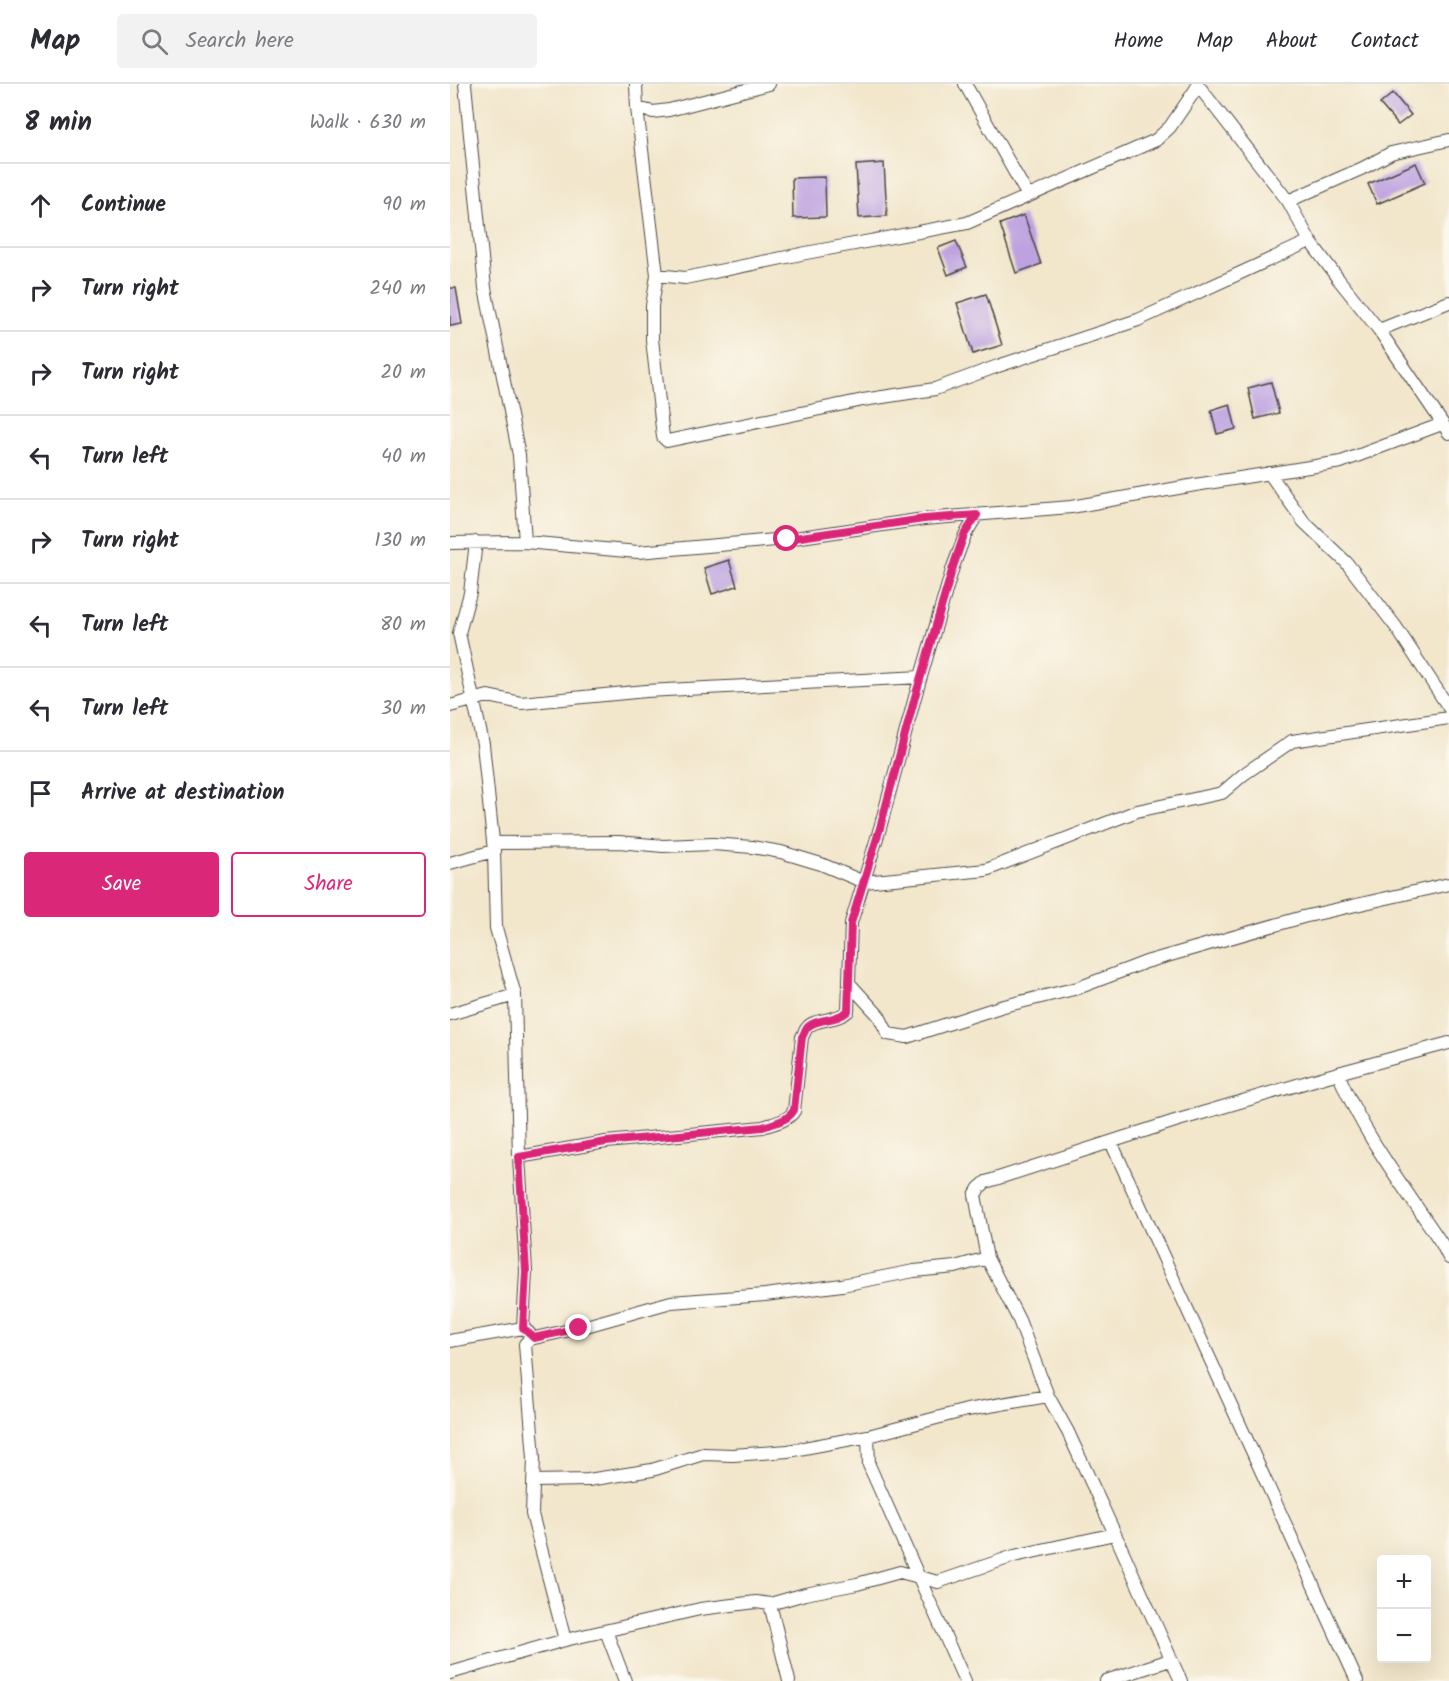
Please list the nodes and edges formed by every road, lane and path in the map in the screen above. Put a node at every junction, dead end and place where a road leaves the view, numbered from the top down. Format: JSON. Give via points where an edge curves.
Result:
{"nodes":[{"id":1,"x":465,"y":84,"type":"edge"},
{"id":2,"x":636,"y":84,"type":"edge"},
{"id":3,"x":769,"y":84,"type":"edge"},
{"id":4,"x":964,"y":84,"type":"edge"},
{"id":5,"x":1198,"y":85,"type":"edge"},
{"id":6,"x":637,"y":108,"type":"junction"},
{"id":7,"x":1449,"y":140,"type":"edge"},
{"id":8,"x":1028,"y":196,"type":"junction"},
{"id":9,"x":1288,"y":201,"type":"junction"},
{"id":10,"x":1310,"y":241,"type":"junction"},
{"id":11,"x":657,"y":275,"type":"junction"},
{"id":12,"x":1449,"y":302,"type":"edge"},
{"id":13,"x":1379,"y":330,"type":"junction"},
{"id":14,"x":1445,"y":429,"type":"edge"},
{"id":15,"x":1269,"y":473,"type":"junction"},
{"id":16,"x":977,"y":515,"type":"junction"},
{"id":17,"x":476,"y":542,"type":"junction"},
{"id":18,"x":525,"y":542,"type":"junction"},
{"id":19,"x":450,"y":543,"type":"edge"},
{"id":20,"x":921,"y":677,"type":"junction"},
{"id":21,"x":473,"y":699,"type":"junction"},
{"id":22,"x":450,"y":706,"type":"edge"},
{"id":23,"x":1449,"y":708,"type":"edge"},
{"id":24,"x":1449,"y":718,"type":"edge"},
{"id":25,"x":494,"y":847,"type":"junction"},
{"id":26,"x":450,"y":863,"type":"edge"},
{"id":27,"x":864,"y":882,"type":"junction"},
{"id":28,"x":1449,"y":884,"type":"edge"},
{"id":29,"x":849,"y":983,"type":"junction"},
{"id":30,"x":515,"y":995,"type":"junction"},
{"id":31,"x":450,"y":1014,"type":"edge"},
{"id":32,"x":1449,"y":1043,"type":"edge"},
{"id":33,"x":1338,"y":1073,"type":"junction"},
{"id":34,"x":1112,"y":1142,"type":"junction"},
{"id":35,"x":519,"y":1157,"type":"junction"},
{"id":36,"x":987,"y":1258,"type":"junction"},
{"id":37,"x":1449,"y":1258,"type":"edge"},
{"id":38,"x":523,"y":1328,"type":"junction"},
{"id":39,"x":534,"y":1338,"type":"junction"},
{"id":40,"x":450,"y":1341,"type":"edge"},
{"id":41,"x":1048,"y":1396,"type":"junction"},
{"id":42,"x":868,"y":1436,"type":"junction"},
{"id":43,"x":534,"y":1481,"type":"junction"},
{"id":44,"x":1115,"y":1534,"type":"junction"},
{"id":45,"x":920,"y":1578,"type":"junction"},
{"id":46,"x":770,"y":1604,"type":"junction"},
{"id":47,"x":606,"y":1631,"type":"junction"},
{"id":48,"x":566,"y":1640,"type":"junction"},
{"id":49,"x":1170,"y":1660,"type":"junction"},
{"id":50,"x":457,"y":1675,"type":"edge"},
{"id":51,"x":625,"y":1681,"type":"edge"},
{"id":52,"x":789,"y":1681,"type":"edge"},
{"id":53,"x":964,"y":1681,"type":"edge"},
{"id":54,"x":1106,"y":1681,"type":"edge"},
{"id":55,"x":1181,"y":1681,"type":"edge"},
{"id":56,"x":1357,"y":1681,"type":"edge"}],
"edges":[{"from":1,"to":18,"type":"street","via":[[485,288],[519,455]]},
{"from":2,"to":6,"type":"street"},
{"from":3,"to":6,"type":"street","via":[[669,110]]},
{"from":4,"to":8,"type":"street"},
{"from":5,"to":8,"type":"street","via":[[1156,140]]},
{"from":5,"to":9,"type":"street"},
{"from":6,"to":11,"type":"street"},
{"from":7,"to":9,"type":"street","via":[[1391,153]]},
{"from":8,"to":11,"type":"street","via":[[968,223],[686,278]]},
{"from":9,"to":10,"type":"street"},
{"from":10,"to":11,"type":"street","via":[[1138,320],[935,389],[667,441],[663,437],[652,339]]},
{"from":10,"to":13,"type":"street"},
{"from":12,"to":13,"type":"street"},
{"from":13,"to":14,"type":"street"},
{"from":14,"to":15,"type":"street","via":[[1341,462]]},
{"from":15,"to":16,"type":"street","via":[[1071,507]]},
{"from":15,"to":23,"type":"street","via":[[1304,522],[1346,562],[1396,627]]},
{"from":16,"to":18,"type":"street","via":[[787,539],[638,552]]},
{"from":16,"to":20,"type":"street","via":[[964,535]]},
{"from":17,"to":18,"type":"street"},
{"from":17,"to":19,"type":"street"},
{"from":17,"to":21,"type":"street","via":[[471,593],[459,633]]},
{"from":20,"to":21,"type":"street","via":[[646,691],[521,703],[488,696]]},
{"from":20,"to":27,"type":"street"},
{"from":21,"to":22,"type":"street"},
{"from":21,"to":25,"type":"street","via":[[483,744]]},
{"from":24,"to":27,"type":"street","via":[[1292,741],[1222,793],[1137,811],[986,870]]},
{"from":25,"to":26,"type":"street"},
{"from":25,"to":27,"type":"street","via":[[619,842],[752,846],[821,864]]},
{"from":25,"to":30,"type":"street","via":[[496,928]]},
{"from":27,"to":29,"type":"street","via":[[851,923]]},
{"from":28,"to":29,"type":"street","via":[[1302,917],[907,1037],[888,1034],[879,1016]]},
{"from":29,"to":35,"type":"street","via":[[848,1011],[843,1016],[812,1023],[802,1037],[794,1110],[787,1119],[763,1127],[606,1142]]},
{"from":30,"to":31,"type":"street"},
{"from":30,"to":35,"type":"street"},
{"from":32,"to":33,"type":"street"},
{"from":33,"to":34,"type":"street"},
{"from":33,"to":37,"type":"street","via":[[1385,1161]]},
{"from":34,"to":36,"type":"street","via":[[986,1182],[979,1188],[975,1195]]},
{"from":34,"to":56,"type":"street"},
{"from":35,"to":38,"type":"street","via":[[526,1271]]},
{"from":36,"to":39,"type":"street","via":[[955,1267],[831,1286],[671,1302]]},
{"from":36,"to":41,"type":"street","via":[[1019,1320]]},
{"from":38,"to":39,"type":"street"},
{"from":38,"to":40,"type":"street"},
{"from":39,"to":43,"type":"street","via":[[525,1344]]},
{"from":41,"to":42,"type":"street","via":[[967,1410]]},
{"from":41,"to":44,"type":"street"},
{"from":42,"to":43,"type":"street","via":[[788,1451],[703,1454],[652,1470],[588,1480]]},
{"from":42,"to":45,"type":"street","via":[[869,1465]]},
{"from":43,"to":48,"type":"street","via":[[532,1514]]},
{"from":44,"to":45,"type":"street","via":[[1014,1556],[938,1582]]},
{"from":44,"to":49,"type":"street"},
{"from":45,"to":46,"type":"street","via":[[900,1572]]},
{"from":45,"to":53,"type":"street"},
{"from":46,"to":47,"type":"street","via":[[756,1602],[700,1610]]},
{"from":46,"to":52,"type":"street"},
{"from":47,"to":48,"type":"street"},
{"from":47,"to":51,"type":"street"},
{"from":48,"to":50,"type":"street"},
{"from":49,"to":54,"type":"street"},
{"from":49,"to":55,"type":"street"}]}
